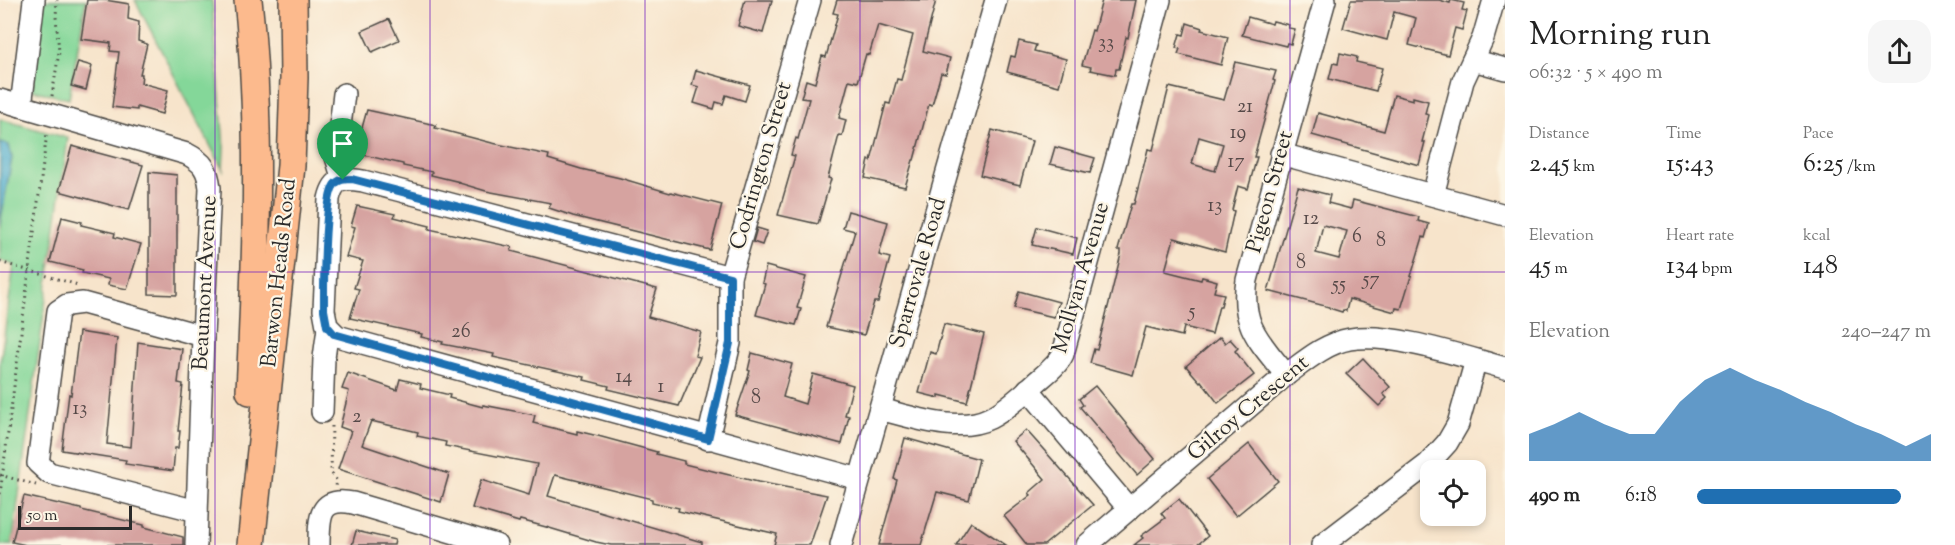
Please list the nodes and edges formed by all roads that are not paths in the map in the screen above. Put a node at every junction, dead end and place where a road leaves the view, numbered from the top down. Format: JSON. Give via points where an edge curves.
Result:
{"nodes":[{"id":1,"x":34,"y":0,"type":"edge"},
{"id":2,"x":248,"y":0,"type":"edge"},
{"id":3,"x":293,"y":0,"type":"edge"},
{"id":4,"x":810,"y":0,"type":"edge"},
{"id":5,"x":996,"y":0,"type":"edge"},
{"id":6,"x":1160,"y":0,"type":"edge"},
{"id":7,"x":1325,"y":0,"type":"edge"},
{"id":8,"x":1494,"y":0,"type":"edge"},
{"id":9,"x":1473,"y":60,"type":"junction"},
{"id":10,"x":1505,"y":69,"type":"edge"},
{"id":11,"x":344,"y":94,"type":"dead end"},
{"id":12,"x":0,"y":100,"type":"edge"},
{"id":13,"x":21,"y":106,"type":"junction"},
{"id":14,"x":1281,"y":154,"type":"junction"},
{"id":15,"x":343,"y":180,"type":"junction"},
{"id":16,"x":1433,"y":195,"type":"junction"},
{"id":17,"x":1505,"y":215,"type":"edge"},
{"id":18,"x":730,"y":277,"type":"junction"},
{"id":19,"x":328,"y":328,"type":"junction"},
{"id":20,"x":203,"y":336,"type":"junction"},
{"id":21,"x":1476,"y":360,"type":"junction"},
{"id":22,"x":1505,"y":368,"type":"edge"},
{"id":23,"x":1286,"y":375,"type":"junction"},
{"id":24,"x":1028,"y":389,"type":"junction"},
{"id":25,"x":880,"y":409,"type":"junction"},
{"id":26,"x":328,"y":414,"type":"road end"},
{"id":27,"x":708,"y":439,"type":"junction"},
{"id":28,"x":859,"y":479,"type":"junction"},
{"id":29,"x":1129,"y":508,"type":"junction"},
{"id":30,"x":197,"y":511,"type":"junction"},
{"id":31,"x":196,"y":545,"type":"edge"},
{"id":32,"x":244,"y":545,"type":"edge"},
{"id":33,"x":251,"y":545,"type":"edge"},
{"id":34,"x":319,"y":545,"type":"edge"},
{"id":35,"x":496,"y":545,"type":"edge"},
{"id":36,"x":841,"y":545,"type":"edge"},
{"id":37,"x":1087,"y":545,"type":"edge"},
{"id":38,"x":1322,"y":545,"type":"edge"}],
"edges":[{"from":1,"to":13,"type":"street"},
{"from":2,"to":32,"type":"main road","name":"Barwon Heads Road","via":[[255,88],[258,228]]},
{"from":3,"to":33,"type":"main road","name":"Barwon Heads Road","via":[[291,166]]},
{"from":4,"to":18,"type":"street","name":"Codrington Street"},
{"from":5,"to":25,"type":"street","name":"Sparrovale Road"},
{"from":6,"to":24,"type":"street","name":"Mollyan Avenue","via":[[1063,354]]},
{"from":7,"to":14,"type":"street","name":"Pigeon Street"},
{"from":8,"to":9,"type":"street"},
{"from":9,"to":10,"type":"street"},
{"from":9,"to":16,"type":"street","via":[[1463,81]]},
{"from":11,"to":15,"type":"street","via":[[336,153]]},
{"from":12,"to":13,"type":"street","name":"Beaumont Avenue"},
{"from":13,"to":20,"type":"street","name":"Beaumont Avenue","via":[[187,154],[204,165],[210,188]]},
{"from":14,"to":16,"type":"street"},
{"from":14,"to":23,"type":"street","name":"Pigeon Street","via":[[1244,298],[1253,333]]},
{"from":15,"to":18,"type":"street","via":[[363,181]]},
{"from":15,"to":19,"type":"street","via":[[331,189],[327,208],[324,310]]},
{"from":16,"to":17,"type":"street"},
{"from":18,"to":27,"type":"street","name":"Codrington Street","via":[[730,343]]},
{"from":19,"to":26,"type":"street","via":[[324,358]]},
{"from":19,"to":27,"type":"street","via":[[340,337]]},
{"from":20,"to":30,"type":"street","name":"Beaumont Avenue"},
{"from":20,"to":30,"type":"street","via":[[83,303],[58,311],[38,463],[49,473]]},
{"from":21,"to":22,"type":"street","name":"Gilroy Crescent"},
{"from":21,"to":23,"type":"street","name":"Gilroy Crescent","via":[[1389,340],[1348,339],[1319,351]]},
{"from":21,"to":38,"type":"street","via":[[1458,424],[1447,443],[1428,464]]},
{"from":23,"to":29,"type":"street","name":"Gilroy Crescent"},
{"from":24,"to":25,"type":"street","name":"Mollyan Avenue","via":[[996,415],[970,424],[947,424]]},
{"from":24,"to":29,"type":"street"},
{"from":25,"to":28,"type":"street","name":"Sparrovale Road"},
{"from":27,"to":28,"type":"street"},
{"from":28,"to":36,"type":"street","name":"Sparrovale Road"},
{"from":29,"to":37,"type":"street","name":"Gilroy Crescent"},
{"from":30,"to":31,"type":"street","name":"Beaumont Avenue"},
{"from":34,"to":35,"type":"street","via":[[320,518],[330,504],[340,501]]}]}
